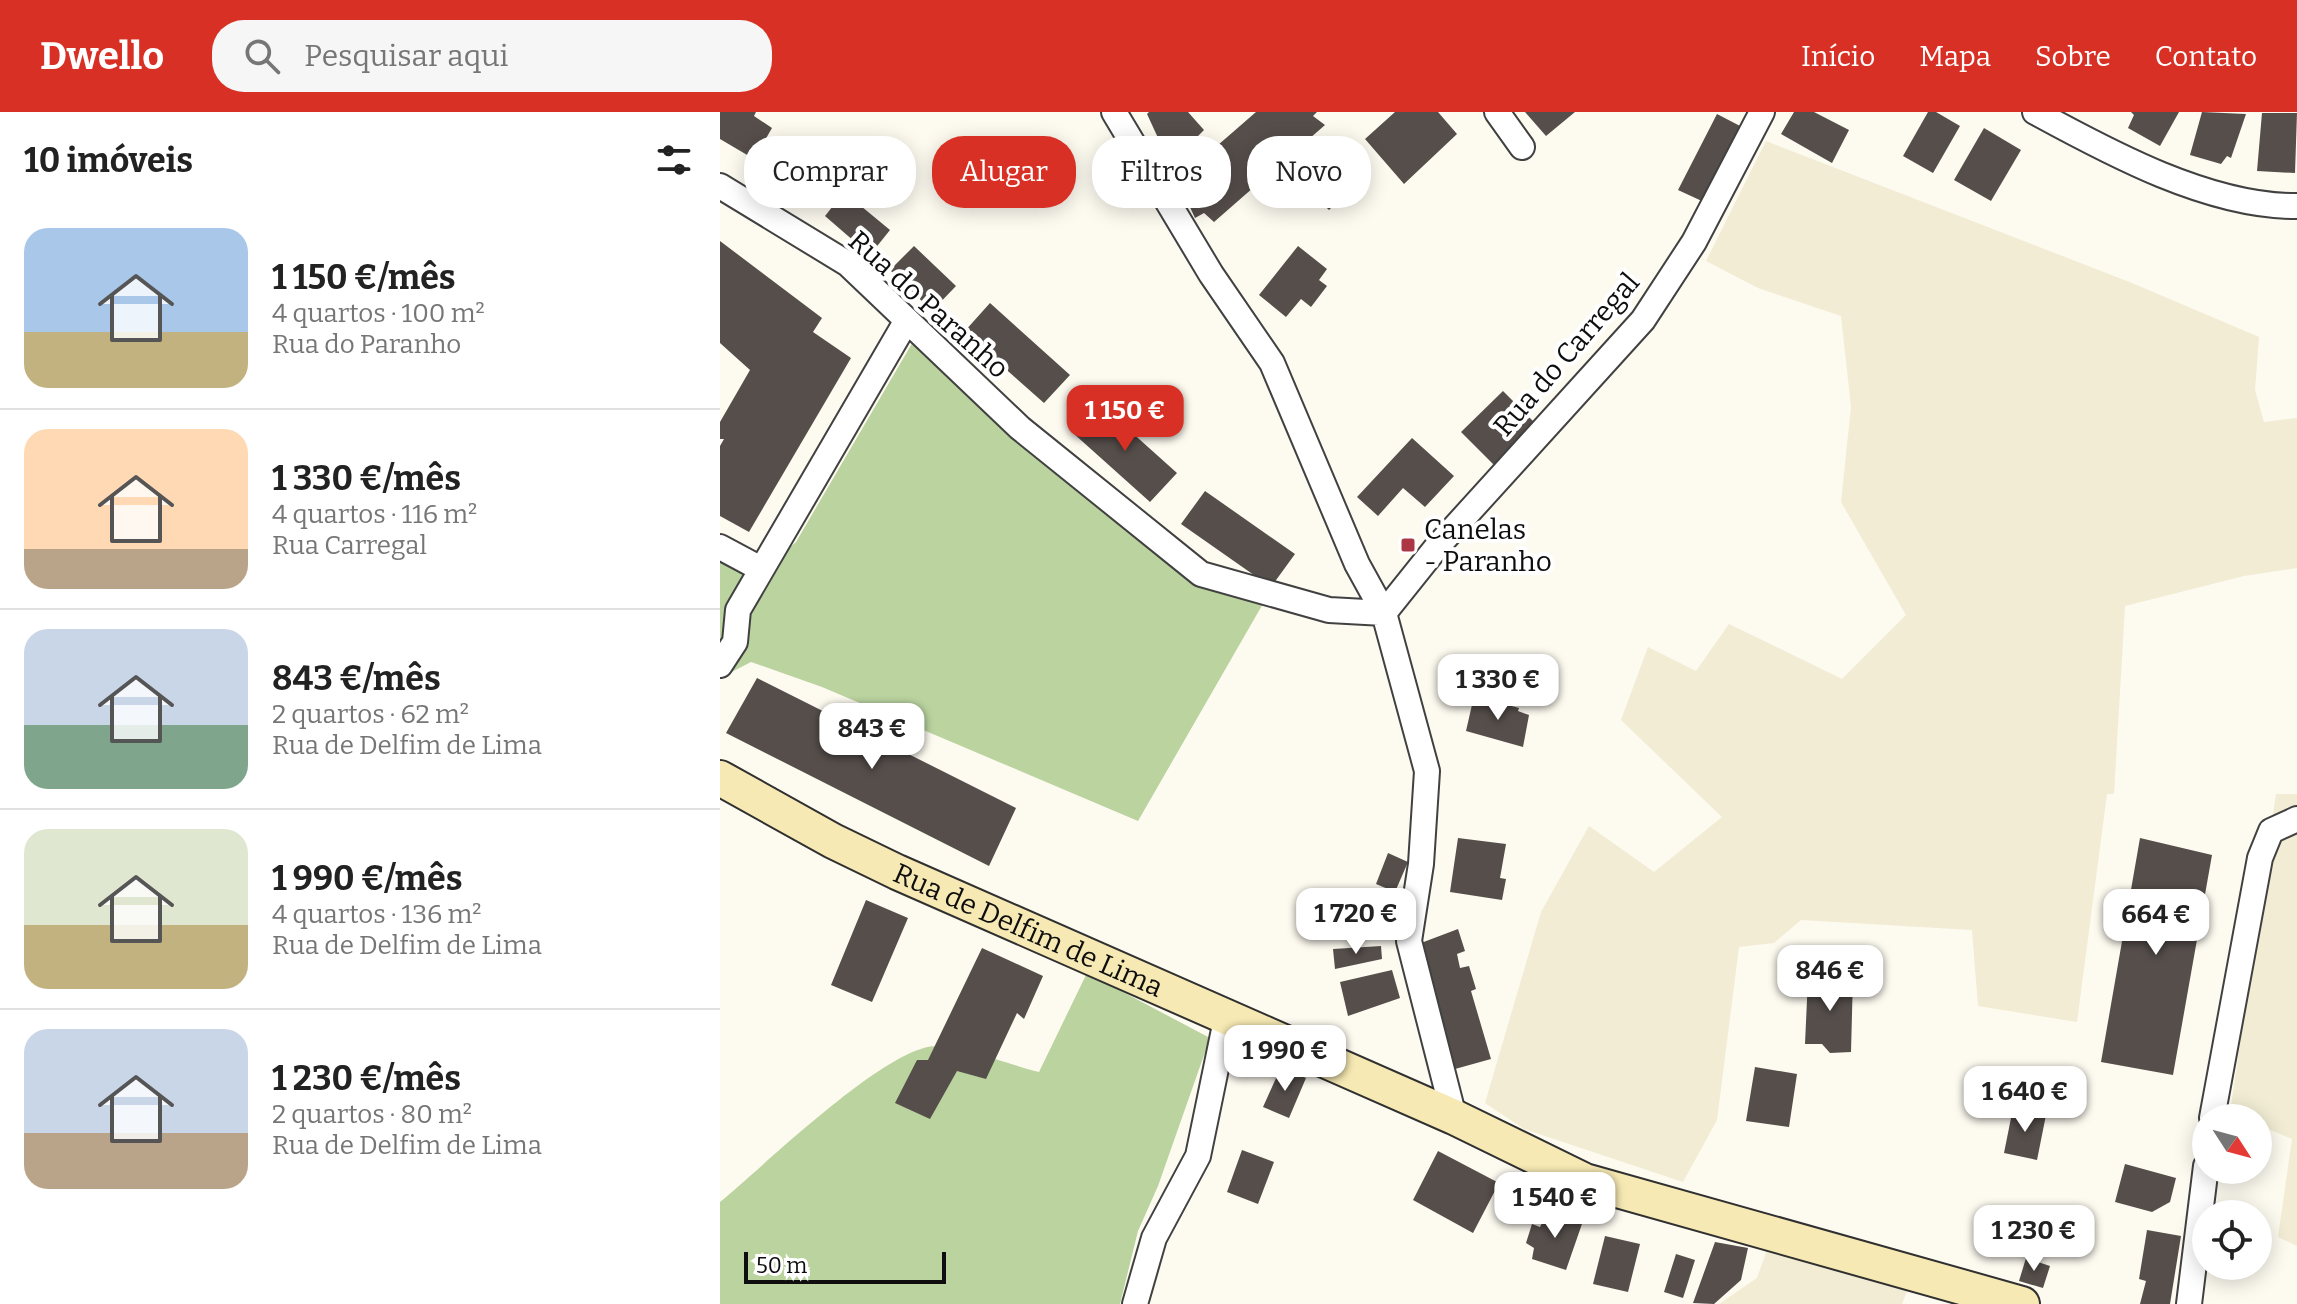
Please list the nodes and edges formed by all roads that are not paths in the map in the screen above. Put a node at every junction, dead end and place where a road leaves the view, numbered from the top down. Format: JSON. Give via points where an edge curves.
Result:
{"nodes":[{"id":1,"x":1114,"y":112,"type":"edge"},
{"id":2,"x":1497,"y":112,"type":"edge"},
{"id":3,"x":1762,"y":112,"type":"edge"},
{"id":4,"x":2035,"y":112,"type":"edge"},
{"id":5,"x":1522,"y":147,"type":"dead end"},
{"id":6,"x":720,"y":186,"type":"edge"},
{"id":7,"x":2297,"y":206,"type":"edge"},
{"id":8,"x":907,"y":320,"type":"junction"},
{"id":9,"x":720,"y":547,"type":"edge"},
{"id":10,"x":761,"y":569,"type":"junction"},
{"id":11,"x":1384,"y":613,"type":"junction"},
{"id":12,"x":720,"y":665,"type":"edge"},
{"id":13,"x":720,"y":778,"type":"edge"},
{"id":14,"x":2297,"y":819,"type":"edge"},
{"id":15,"x":1226,"y":1020,"type":"junction"},
{"id":16,"x":2215,"y":1104,"type":"edge"},
{"id":17,"x":1454,"y":1117,"type":"junction"},
{"id":18,"x":2204,"y":1184,"type":"edge"},
{"id":19,"x":1135,"y":1304,"type":"edge"},
{"id":20,"x":2022,"y":1304,"type":"edge"},
{"id":21,"x":2189,"y":1304,"type":"edge"}],
"edges":[{"from":1,"to":11,"type":"street","via":[[1211,274],[1272,363],[1357,564]]},
{"from":2,"to":5,"type":"street"},
{"from":3,"to":11,"type":"street","name":"Rua do Carregal","via":[[1694,242],[1643,320]]},
{"from":4,"to":7,"type":"street","via":[[2151,169],[2222,195]]},
{"from":6,"to":8,"type":"street","name":"Rua do Paranho","via":[[848,264]]},
{"from":8,"to":10,"type":"street"},
{"from":8,"to":11,"type":"street","name":"Rua do Paranho","via":[[1020,428],[1201,574],[1329,610]]},
{"from":9,"to":10,"type":"street"},
{"from":10,"to":12,"type":"street","via":[[738,610],[735,642]]},
{"from":11,"to":17,"type":"street","via":[[1427,771],[1409,941]]},
{"from":13,"to":15,"type":"main road","name":"Rua de Delfim de Lima","via":[[897,872]]},
{"from":14,"to":16,"type":"street","via":[[2271,831],[2260,858]]},
{"from":15,"to":17,"type":"main road","name":"Rua de Delfim de Lima"},
{"from":15,"to":19,"type":"street","via":[[1198,1156],[1154,1238]]},
{"from":17,"to":20,"type":"main road","name":"Rua de Delfim de Lima","via":[[1585,1181]]},
{"from":18,"to":21,"type":"street"}]}
